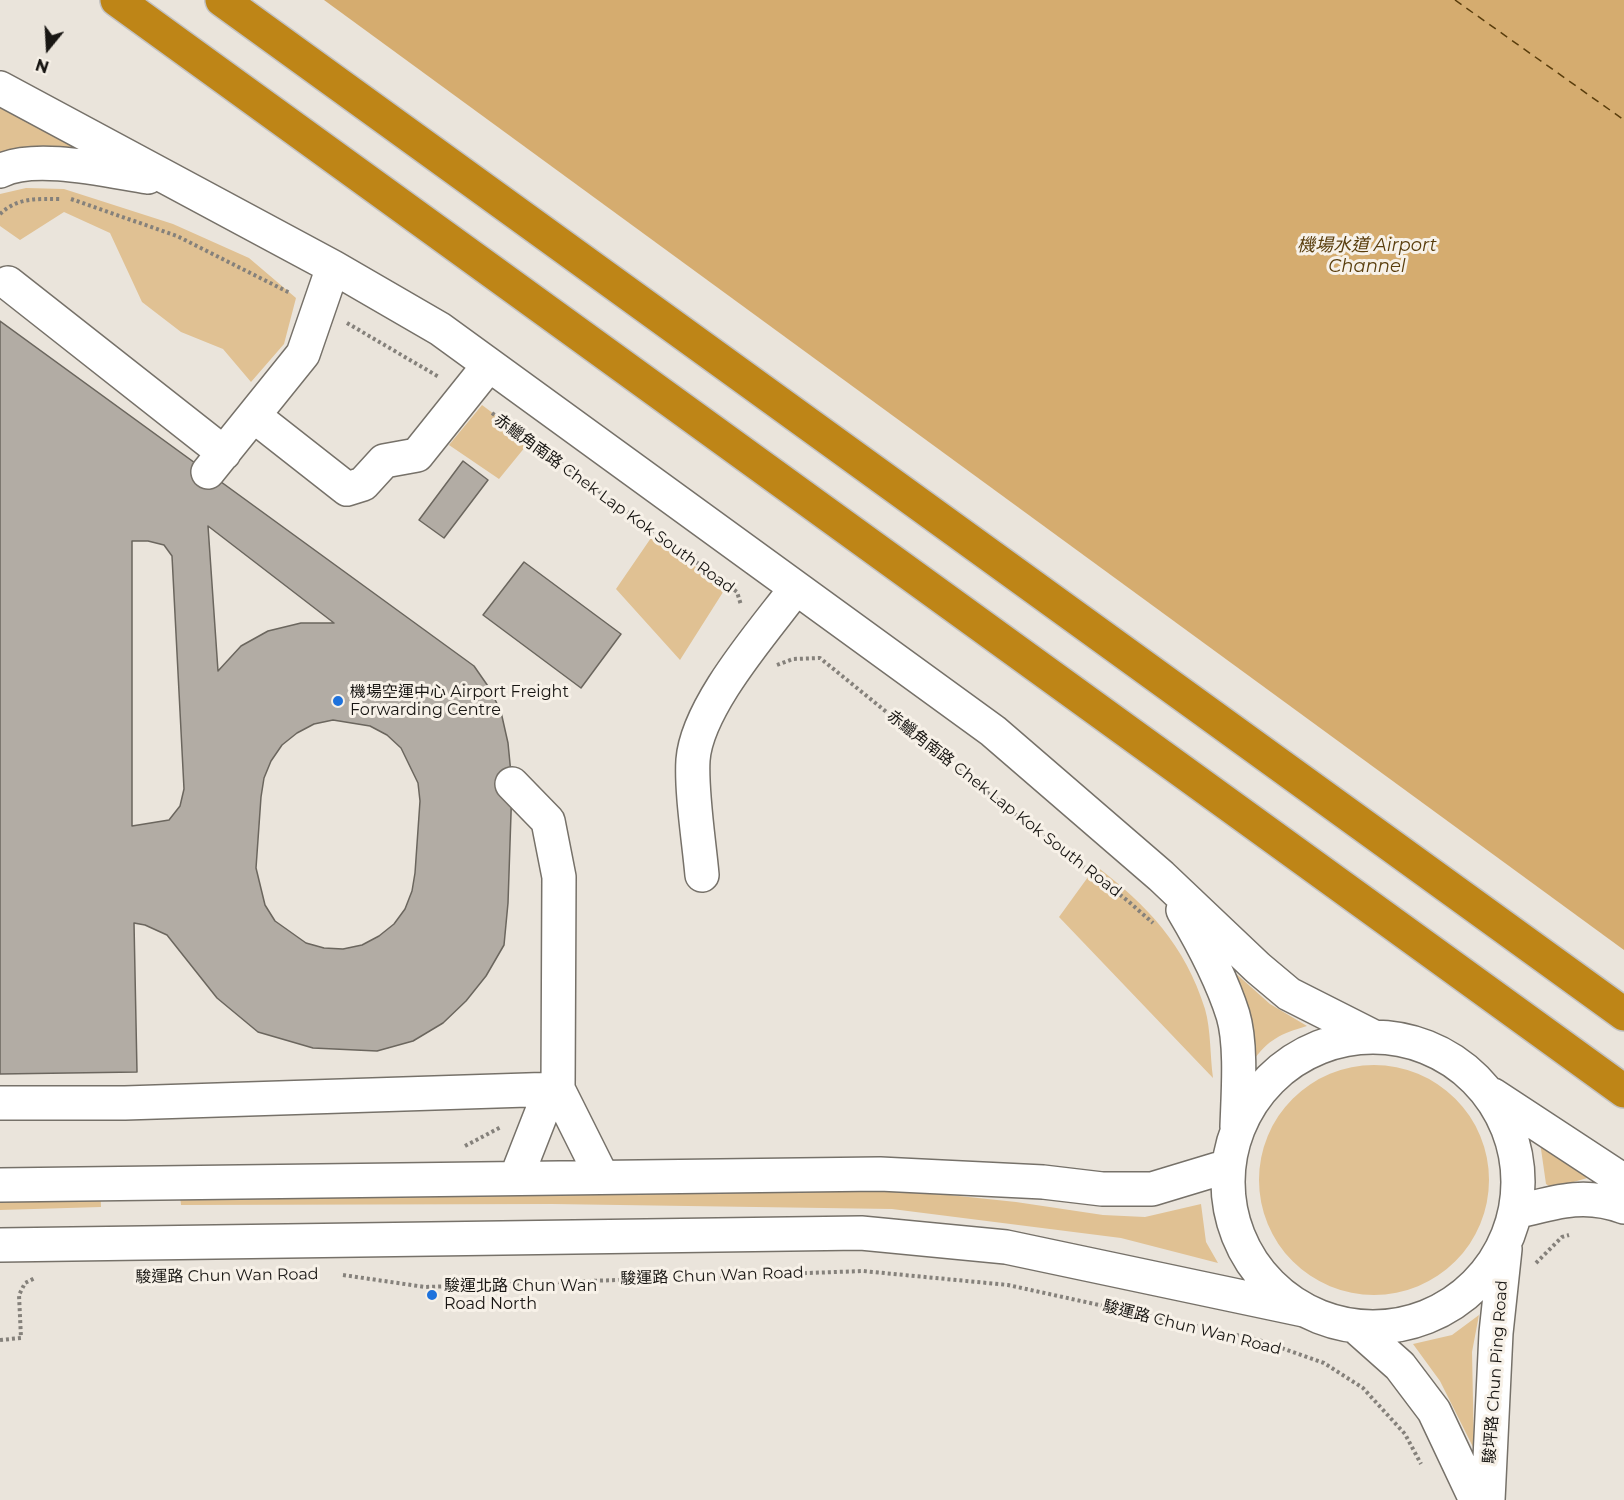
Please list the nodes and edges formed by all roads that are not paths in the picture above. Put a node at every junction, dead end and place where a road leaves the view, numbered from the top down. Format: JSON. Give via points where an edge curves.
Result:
{"nodes":[{"id":1,"x":117,"y":0,"type":"edge"},
{"id":2,"x":222,"y":0,"type":"edge"},
{"id":3,"x":0,"y":88,"type":"edge"},
{"id":4,"x":0,"y":171,"type":"edge"},
{"id":5,"x":168,"y":180,"type":"junction"},
{"id":6,"x":333,"y":267,"type":"junction"},
{"id":7,"x":8,"y":284,"type":"dead end"},
{"id":8,"x":489,"y":365,"type":"junction"},
{"id":9,"x":254,"y":416,"type":"junction"},
{"id":10,"x":796,"y":588,"type":"junction"},
{"id":11,"x":512,"y":784,"type":"dead end"},
{"id":12,"x":702,"y":874,"type":"dead end"},
{"id":13,"x":1161,"y":876,"type":"junction"},
{"id":14,"x":1624,"y":1014,"type":"edge"},
{"id":15,"x":1374,"y":1037,"type":"junction"},
{"id":16,"x":558,"y":1089,"type":"junction"},
{"id":17,"x":1486,"y":1090,"type":"junction"},
{"id":18,"x":1624,"y":1091,"type":"edge"},
{"id":19,"x":0,"y":1103,"type":"edge"},
{"id":20,"x":1237,"y":1127,"type":"junction"},
{"id":21,"x":1228,"y":1166,"type":"junction"},
{"id":22,"x":602,"y":1177,"type":"junction"},
{"id":23,"x":516,"y":1178,"type":"junction"},
{"id":24,"x":1624,"y":1181,"type":"edge"},
{"id":25,"x":0,"y":1185,"type":"edge"},
{"id":26,"x":1624,"y":1207,"type":"edge"},
{"id":27,"x":1516,"y":1212,"type":"junction"},
{"id":28,"x":1505,"y":1244,"type":"junction"},
{"id":29,"x":0,"y":1245,"type":"edge"},
{"id":30,"x":1304,"y":1310,"type":"junction"},
{"id":31,"x":1355,"y":1326,"type":"junction"},
{"id":32,"x":1476,"y":1500,"type":"edge"},
{"id":33,"x":1488,"y":1500,"type":"edge"}],
"edges":[{"from":1,"to":18,"type":"highway"},
{"from":2,"to":14,"type":"highway"},
{"from":3,"to":5,"type":"street"},
{"from":4,"to":5,"type":"street","via":[[11,166],[42,164]]},
{"from":5,"to":6,"type":"street"},
{"from":6,"to":8,"type":"street","via":[[440,329]]},
{"from":6,"to":9,"type":"street","via":[[303,354]]},
{"from":7,"to":9,"type":"street","via":[[216,462]]},
{"from":8,"to":9,"type":"street","via":[[417,455],[384,461],[363,484],[347,489]]},
{"from":8,"to":10,"type":"street"},
{"from":10,"to":12,"type":"street","via":[[713,702],[698,733],[693,760]]},
{"from":10,"to":13,"type":"street","via":[[993,731]]},
{"from":11,"to":16,"type":"street","via":[[548,821],[559,877]]},
{"from":13,"to":15,"type":"street","via":[[1289,994]]},
{"from":13,"to":20,"type":"street","via":[[1198,934],[1233,1017]]},
{"from":15,"to":17,"type":"street","via":[[1406,1041],[1436,1051],[1463,1068]]},
{"from":15,"to":20,"type":"street","via":[[1337,1041],[1302,1055],[1271,1078]]},
{"from":16,"to":19,"type":"street","via":[[125,1103]]},
{"from":16,"to":22,"type":"street"},
{"from":16,"to":23,"type":"street","via":[[543,1109]]},
{"from":17,"to":24,"type":"street"},
{"from":17,"to":27,"type":"street","via":[[1514,1145],[1519,1176]]},
{"from":20,"to":21,"type":"street"},
{"from":21,"to":22,"type":"street","via":[[1152,1189],[880,1174]]},
{"from":21,"to":30,"type":"street","via":[[1229,1200],[1237,1233],[1253,1264],[1276,1290]]},
{"from":22,"to":23,"type":"street"},
{"from":23,"to":25,"type":"street"},
{"from":26,"to":27,"type":"street","via":[[1570,1198]]},
{"from":27,"to":28,"type":"street"},
{"from":28,"to":31,"type":"street","via":[[1486,1275],[1459,1299],[1427,1317],[1392,1326]]},
{"from":28,"to":33,"type":"street","name":"駿坪路 Chun Ping Road","via":[[1496,1333]]},
{"from":29,"to":30,"type":"street","name":"駿運路 Chun Wan Road","via":[[861,1233],[1006,1247]]},
{"from":30,"to":31,"type":"street"},
{"from":31,"to":32,"type":"street","name":"駿坪路 Chun Ping Road","via":[[1400,1366],[1434,1411]]}]}
